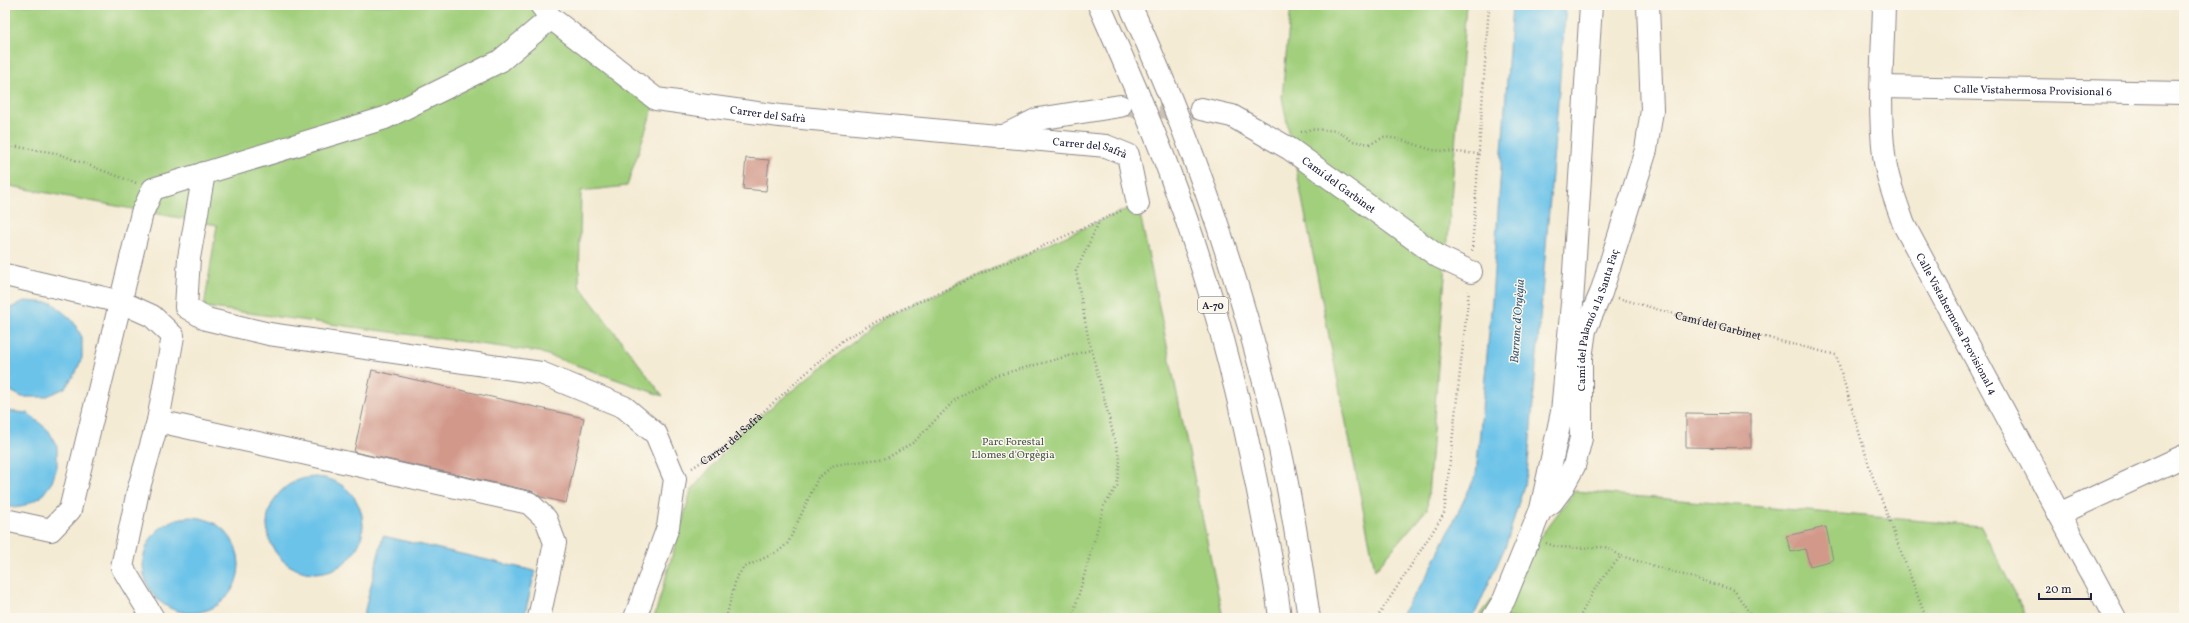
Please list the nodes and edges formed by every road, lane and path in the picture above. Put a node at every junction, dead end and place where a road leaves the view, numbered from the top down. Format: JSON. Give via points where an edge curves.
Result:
{"nodes":[{"id":1,"x":1099,"y":5,"type":"edge"},
{"id":2,"x":1130,"y":5,"type":"edge"},
{"id":3,"x":1489,"y":5,"type":"edge"},
{"id":4,"x":1591,"y":5,"type":"edge"},
{"id":5,"x":1648,"y":5,"type":"edge"},
{"id":6,"x":1884,"y":5,"type":"edge"},
{"id":7,"x":546,"y":12,"type":"edge"},
{"id":8,"x":1882,"y":87,"type":"junction"},
{"id":9,"x":2184,"y":93,"type":"edge"},
{"id":10,"x":1120,"y":106,"type":"tunnel mouth"},
{"id":11,"x":1201,"y":109,"type":"tunnel mouth"},
{"id":12,"x":1294,"y":132,"type":"dead end"},
{"id":13,"x":1000,"y":137,"type":"junction"},
{"id":14,"x":5,"y":145,"type":"edge"},
{"id":15,"x":1479,"y":154,"type":"junction"},
{"id":16,"x":204,"y":173,"type":"junction"},
{"id":17,"x":153,"y":189,"type":"junction"},
{"id":18,"x":1138,"y":204,"type":"joint"},
{"id":19,"x":1099,"y":221,"type":"junction"},
{"id":20,"x":1471,"y":272,"type":"junction"},
{"id":21,"x":5,"y":275,"type":"edge"},
{"id":22,"x":1601,"y":293,"type":"junction"},
{"id":23,"x":121,"y":302,"type":"junction"},
{"id":24,"x":1091,"y":350,"type":"junction"},
{"id":25,"x":158,"y":421,"type":"junction"},
{"id":26,"x":2184,"y":456,"type":"edge"},
{"id":27,"x":675,"y":479,"type":"junction"},
{"id":28,"x":1541,"y":509,"type":"junction"},
{"id":29,"x":2059,"y":514,"type":"junction"},
{"id":30,"x":5,"y":520,"type":"edge"},
{"id":31,"x":1528,"y":537,"type":"junction"},
{"id":32,"x":1621,"y":556,"type":"junction"},
{"id":33,"x":153,"y":618,"type":"edge"},
{"id":34,"x":539,"y":618,"type":"edge"},
{"id":35,"x":635,"y":618,"type":"edge"},
{"id":36,"x":726,"y":618,"type":"edge"},
{"id":37,"x":1072,"y":618,"type":"edge"},
{"id":38,"x":1280,"y":618,"type":"edge"},
{"id":39,"x":1309,"y":618,"type":"edge"},
{"id":40,"x":1377,"y":618,"type":"edge"},
{"id":41,"x":1493,"y":618,"type":"edge"},
{"id":42,"x":1579,"y":618,"type":"edge"},
{"id":43,"x":1753,"y":618,"type":"edge"},
{"id":44,"x":1926,"y":618,"type":"edge"},
{"id":45,"x":2115,"y":618,"type":"edge"}],
"edges":[{"from":1,"to":38,"type":"main road","number":"A-70","via":[[1171,175],[1211,298],[1249,444]]},
{"from":2,"to":39,"type":"main road","number":"A-70","via":[[1210,203],[1236,288],[1273,419],[1295,526]]},
{"from":3,"to":15,"type":"path"},
{"from":4,"to":28,"type":"main road","via":[[1572,303],[1562,412]]},
{"from":5,"to":22,"type":"main road","name":"Camí del Palamó a la Santa Faç","via":[[1652,110],[1646,150]]},
{"from":6,"to":8,"type":"main road","name":"Calle Vistahermosa Provisional 4"},
{"from":7,"to":13,"type":"main road","name":"Carrer del Safrà","via":[[656,99],[780,116]]},
{"from":7,"to":16,"type":"main road","via":[[500,61],[385,118]]},
{"from":8,"to":9,"type":"main road","name":"Calle Vistahermosa Provisional 6"},
{"from":8,"to":29,"type":"main road","name":"Calle Vistahermosa Provisional 4","via":[[1884,155],[1891,189],[1904,225]]},
{"from":10,"to":13,"type":"main road","via":[[1038,119]]},
{"from":11,"to":20,"type":"main road","name":"Camí del Garbinet","via":[[1232,116],[1290,149],[1439,257]]},
{"from":12,"to":15,"type":"path","via":[[1312,129],[1338,131],[1352,141],[1370,144],[1384,136],[1432,150]]},
{"from":13,"to":18,"type":"main road","name":"Carrer del Safrà","via":[[1106,146],[1128,155]]},
{"from":14,"to":17,"type":"path","via":[[56,153]]},
{"from":15,"to":20,"type":"path"},
{"from":16,"to":17,"type":"main road"},
{"from":16,"to":27,"type":"main road","via":[[189,258],[186,307],[206,319],[269,334],[541,373],[624,407],[656,434]]},
{"from":17,"to":23,"type":"main road","via":[[142,213]]},
{"from":18,"to":19,"type":"path","name":"Carrer del Safrà"},
{"from":19,"to":24,"type":"path","via":[[1076,271]]},
{"from":19,"to":27,"type":"path","name":"Carrer del Safrà","via":[[885,317],[843,340],[722,448]]},
{"from":20,"to":40,"type":"path","via":[[1444,514]]},
{"from":21,"to":23,"type":"main road"},
{"from":22,"to":28,"type":"main road","name":"Camí del Palamó a la Santa Faç","via":[[1584,337],[1581,358],[1581,438],[1574,466],[1552,502]]},
{"from":22,"to":44,"type":"path","name":"Camí del Garbinet","via":[[1836,355],[1871,472]]},
{"from":23,"to":25,"type":"main road","via":[[152,316],[173,336]]},
{"from":23,"to":30,"type":"main road","via":[[70,510],[51,530]]},
{"from":24,"to":36,"type":"path","via":[[994,376],[956,399],[914,442],[887,458],[834,465],[818,478],[788,543],[779,551],[743,568],[736,579]]},
{"from":24,"to":37,"type":"path","via":[[1120,460],[1117,486],[1104,506]]},
{"from":25,"to":33,"type":"main road","via":[[138,491],[122,567]]},
{"from":25,"to":34,"type":"main road","via":[[529,503],[546,519],[555,543]]},
{"from":26,"to":29,"type":"main road"},
{"from":27,"to":35,"type":"main road","via":[[668,527]]},
{"from":28,"to":31,"type":"main road","name":"Camí del Palamó a la Santa Faç"},
{"from":29,"to":45,"type":"main road","name":"Calle Vistahermosa Provisional 4"},
{"from":31,"to":32,"type":"path","via":[[1557,547],[1605,547]]},
{"from":31,"to":41,"type":"main road","name":"Camí del Palamó a la Santa Faç","via":[[1504,600]]},
{"from":32,"to":42,"type":"path","via":[[1598,585]]},
{"from":32,"to":43,"type":"path","via":[[1734,590]]}]}
